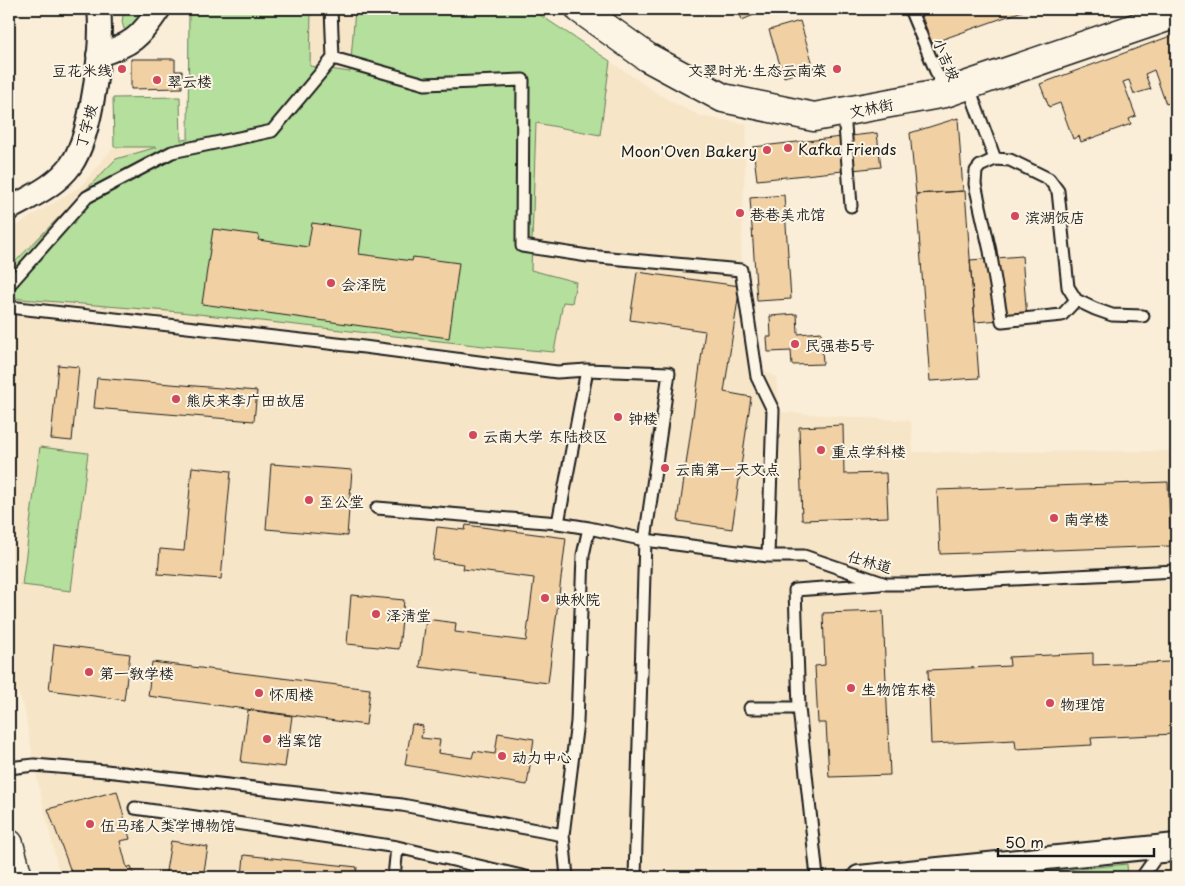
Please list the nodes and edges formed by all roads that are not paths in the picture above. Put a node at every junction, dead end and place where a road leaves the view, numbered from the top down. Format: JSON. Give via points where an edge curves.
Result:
{"nodes":[{"id":1,"x":99,"y":9,"type":"edge"},
{"id":2,"x":159,"y":9,"type":"edge"},
{"id":3,"x":331,"y":9,"type":"edge"},
{"id":4,"x":580,"y":9,"type":"edge"},
{"id":5,"x":601,"y":9,"type":"edge"},
{"id":6,"x":910,"y":9,"type":"edge"},
{"id":7,"x":1146,"y":9,"type":"edge"},
{"id":8,"x":1176,"y":14,"type":"edge"},
{"id":9,"x":98,"y":55,"type":"junction"},
{"id":10,"x":333,"y":58,"type":"junction"},
{"id":11,"x":951,"y":86,"type":"junction"},
{"id":12,"x":844,"y":112,"type":"junction"},
{"id":13,"x":995,"y":159,"type":"junction"},
{"id":14,"x":851,"y":206,"type":"dead end"},
{"id":15,"x":9,"y":209,"type":"edge"},
{"id":16,"x":9,"y":285,"type":"edge"},
{"id":17,"x":1076,"y":300,"type":"junction"},
{"id":18,"x":9,"y":307,"type":"edge"},
{"id":19,"x":1143,"y":316,"type":"dead end"},
{"id":20,"x":586,"y":370,"type":"junction"},
{"id":21,"x":377,"y":508,"type":"dead end"},
{"id":22,"x":558,"y":523,"type":"junction"},
{"id":23,"x":589,"y":528,"type":"junction"},
{"id":24,"x":645,"y":540,"type":"junction"},
{"id":25,"x":768,"y":556,"type":"junction"},
{"id":26,"x":1176,"y":571,"type":"edge"},
{"id":27,"x":886,"y":584,"type":"junction"},
{"id":28,"x":750,"y":708,"type":"dead end"},
{"id":29,"x":799,"y":708,"type":"junction"},
{"id":30,"x":9,"y":768,"type":"edge"},
{"id":31,"x":135,"y":808,"type":"dead end"},
{"id":32,"x":562,"y":835,"type":"junction"},
{"id":33,"x":9,"y":844,"type":"edge"},
{"id":34,"x":1176,"y":844,"type":"edge"},
{"id":35,"x":397,"y":847,"type":"junction"},
{"id":36,"x":1176,"y":856,"type":"edge"},
{"id":37,"x":18,"y":877,"type":"edge"},
{"id":38,"x":394,"y":877,"type":"edge"},
{"id":39,"x":526,"y":877,"type":"edge"},
{"id":40,"x":567,"y":877,"type":"edge"},
{"id":41,"x":635,"y":877,"type":"edge"},
{"id":42,"x":817,"y":877,"type":"edge"},
{"id":43,"x":859,"y":877,"type":"edge"},
{"id":44,"x":1142,"y":877,"type":"edge"}],
"edges":[{"from":1,"to":9,"type":"street","name":"丁字坡"},
{"from":2,"to":9,"type":"street","via":[[146,28],[131,41]]},
{"from":3,"to":10,"type":"lane"},
{"from":4,"to":12,"type":"street","name":"文林街","via":[[647,57],[723,98],[814,117]]},
{"from":5,"to":11,"type":"street","name":"文林街","via":[[652,47],[726,86],[816,105]]},
{"from":6,"to":11,"type":"lane","name":"小吉坡"},
{"from":7,"to":11,"type":"street","name":"文林街"},
{"from":8,"to":11,"type":"street","name":"文林街"},
{"from":9,"to":15,"type":"street","name":"丁字坡","via":[[86,130],[71,166],[57,180]]},
{"from":10,"to":16,"type":"lane","via":[[272,130],[172,152],[87,197]]},
{"from":10,"to":25,"type":"lane","via":[[425,84],[523,80],[522,246],[588,256],[741,270],[757,377],[773,410]]},
{"from":11,"to":12,"type":"street","name":"文林街"},
{"from":11,"to":13,"type":"lane","name":"小吉坡"},
{"from":12,"to":14,"type":"lane"},
{"from":13,"to":17,"type":"lane","via":[[1010,160],[1049,179],[1058,191],[1068,287]]},
{"from":13,"to":17,"type":"lane","via":[[980,166],[976,171],[975,184],[1002,321],[1062,315]]},
{"from":17,"to":19,"type":"lane","via":[[1112,315]]},
{"from":18,"to":20,"type":"lane","via":[[557,372]]},
{"from":20,"to":22,"type":"lane"},
{"from":20,"to":24,"type":"lane","via":[[669,373]]},
{"from":21,"to":22,"type":"lane","name":"仕林道"},
{"from":22,"to":23,"type":"lane","name":"仕林道"},
{"from":23,"to":24,"type":"lane","name":"仕林道"},
{"from":23,"to":32,"type":"lane","via":[[584,556],[577,722]]},
{"from":24,"to":25,"type":"lane","name":"仕林道"},
{"from":24,"to":41,"type":"lane"},
{"from":25,"to":27,"type":"lane","name":"仕林道","via":[[804,556]]},
{"from":26,"to":27,"type":"lane","name":"仕林道"},
{"from":27,"to":29,"type":"lane","via":[[795,590]]},
{"from":28,"to":29,"type":"lane"},
{"from":29,"to":42,"type":"lane"},
{"from":30,"to":32,"type":"lane","via":[[34,765],[97,770],[402,805]]},
{"from":31,"to":35,"type":"lane"},
{"from":32,"to":40,"type":"lane"},
{"from":33,"to":37,"type":"street"},
{"from":34,"to":43,"type":"street"},
{"from":35,"to":38,"type":"lane"},
{"from":35,"to":39,"type":"lane"},
{"from":36,"to":44,"type":"lane","via":[[1156,858]]}]}
